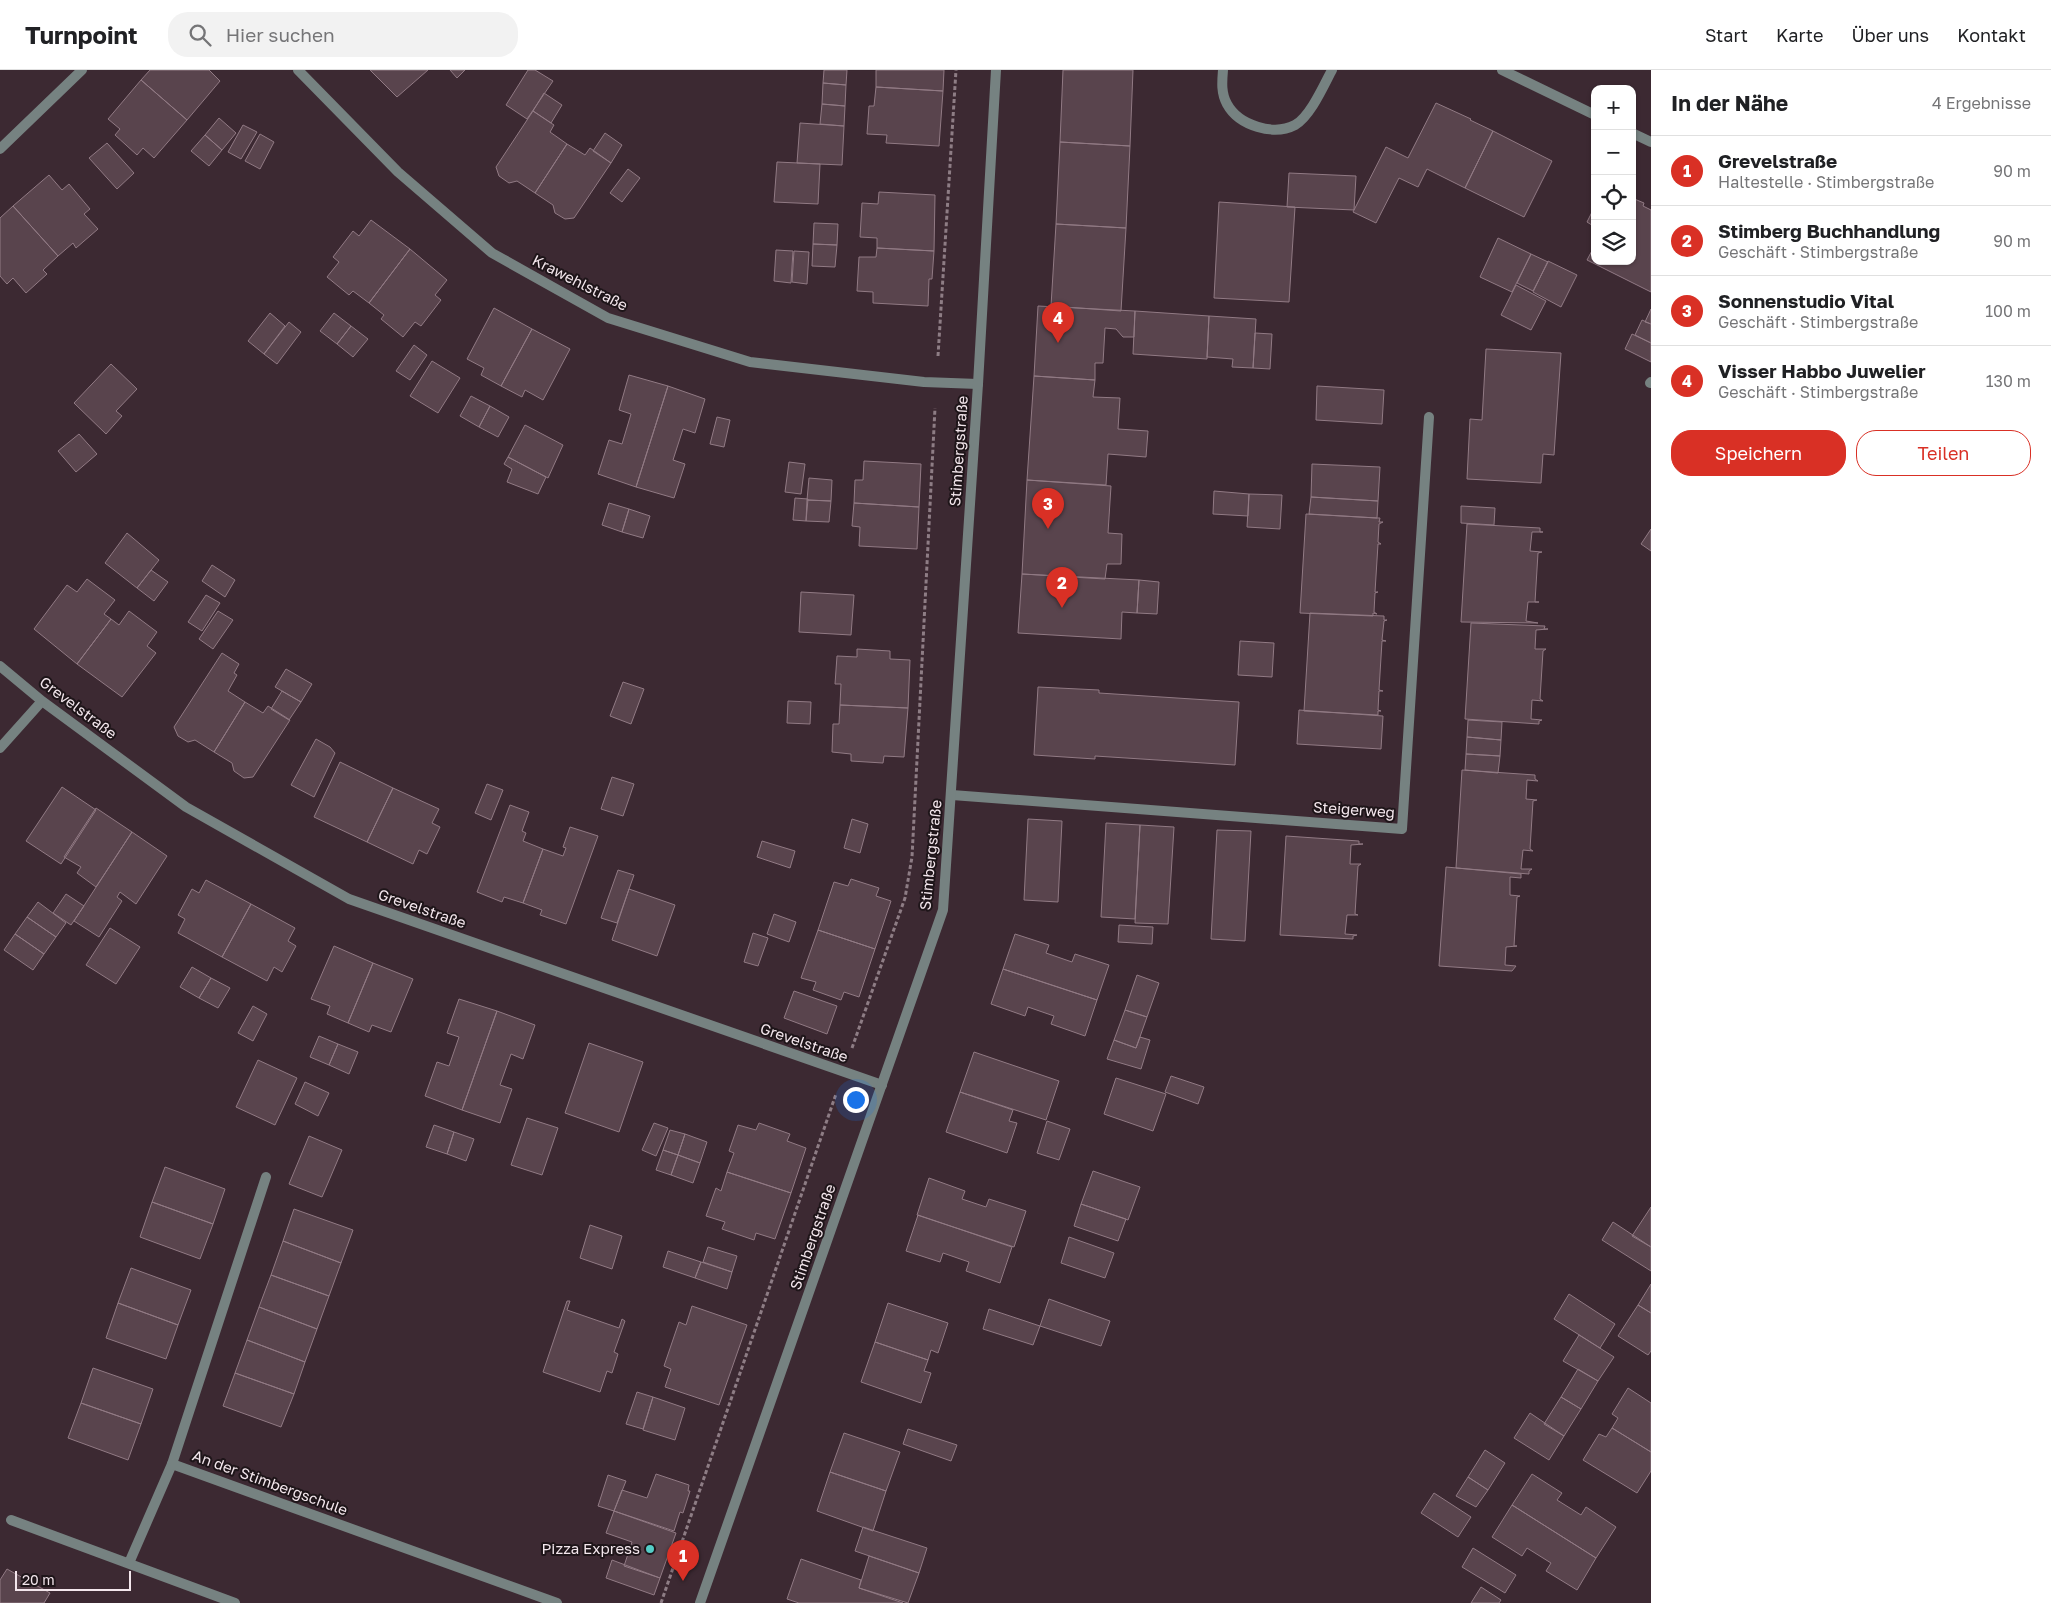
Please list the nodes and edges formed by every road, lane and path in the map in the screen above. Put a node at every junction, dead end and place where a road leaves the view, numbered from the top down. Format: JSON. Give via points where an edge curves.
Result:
{"nodes":[{"id":1,"x":82,"y":70,"type":"edge"},
{"id":2,"x":298,"y":70,"type":"edge"},
{"id":3,"x":956,"y":70,"type":"edge"},
{"id":4,"x":996,"y":70,"type":"edge"},
{"id":5,"x":1223,"y":70,"type":"edge"},
{"id":6,"x":1332,"y":70,"type":"edge"},
{"id":7,"x":1502,"y":70,"type":"edge"},
{"id":8,"x":1591,"y":113,"type":"edge"},
{"id":9,"x":1636,"y":135,"type":"edge"},
{"id":10,"x":1651,"y":142,"type":"edge"},
{"id":11,"x":0,"y":148,"type":"edge"},
{"id":12,"x":937,"y":383,"type":"junction"},
{"id":13,"x":978,"y":384,"type":"junction"},
{"id":14,"x":1429,"y":417,"type":"dead end"},
{"id":15,"x":0,"y":666,"type":"edge"},
{"id":16,"x":42,"y":701,"type":"junction"},
{"id":17,"x":0,"y":748,"type":"edge"},
{"id":18,"x":952,"y":795,"type":"junction"},
{"id":19,"x":843,"y":1072,"type":"junction"},
{"id":20,"x":882,"y":1085,"type":"junction"},
{"id":21,"x":266,"y":1177,"type":"dead end"},
{"id":22,"x":172,"y":1464,"type":"junction"},
{"id":23,"x":11,"y":1520,"type":"dead end"},
{"id":24,"x":129,"y":1563,"type":"junction"},
{"id":25,"x":236,"y":1603,"type":"edge"},
{"id":26,"x":557,"y":1603,"type":"edge"},
{"id":27,"x":661,"y":1603,"type":"edge"},
{"id":28,"x":700,"y":1603,"type":"edge"}],
"edges":[{"from":1,"to":11,"type":"street"},
{"from":2,"to":12,"type":"street","name":"Krawehlstraße","via":[[398,172],[492,253],[608,318],[750,362]]},
{"from":3,"to":12,"type":"path"},
{"from":4,"to":13,"type":"street","name":"Stimbergstraße"},
{"from":5,"to":6,"type":"street","via":[[1221,85],[1227,104],[1240,118],[1256,126],[1279,131],[1297,124],[1315,101]]},
{"from":7,"to":8,"type":"street"},
{"from":9,"to":10,"type":"street"},
{"from":12,"to":13,"type":"street","name":"Krawehlstraße"},
{"from":12,"to":19,"type":"path","via":[[912,857],[905,898]]},
{"from":13,"to":18,"type":"street","name":"Stimbergstraße"},
{"from":14,"to":18,"type":"street","name":"Steigerweg","via":[[1402,828]]},
{"from":15,"to":16,"type":"street","name":"Grevelstraße"},
{"from":16,"to":17,"type":"street"},
{"from":16,"to":19,"type":"street","name":"Grevelstraße","via":[[186,807],[349,899]]},
{"from":18,"to":20,"type":"street","name":"Stimbergstraße","via":[[943,910]]},
{"from":19,"to":20,"type":"street","name":"Grevelstraße"},
{"from":19,"to":27,"type":"path"},
{"from":20,"to":28,"type":"street","name":"Stimbergstraße"},
{"from":21,"to":22,"type":"street","name":"An der Stimbergschule"},
{"from":22,"to":24,"type":"street"},
{"from":22,"to":26,"type":"street","name":"An der Stimbergschule"},
{"from":23,"to":24,"type":"street"},
{"from":24,"to":25,"type":"street"}]}
